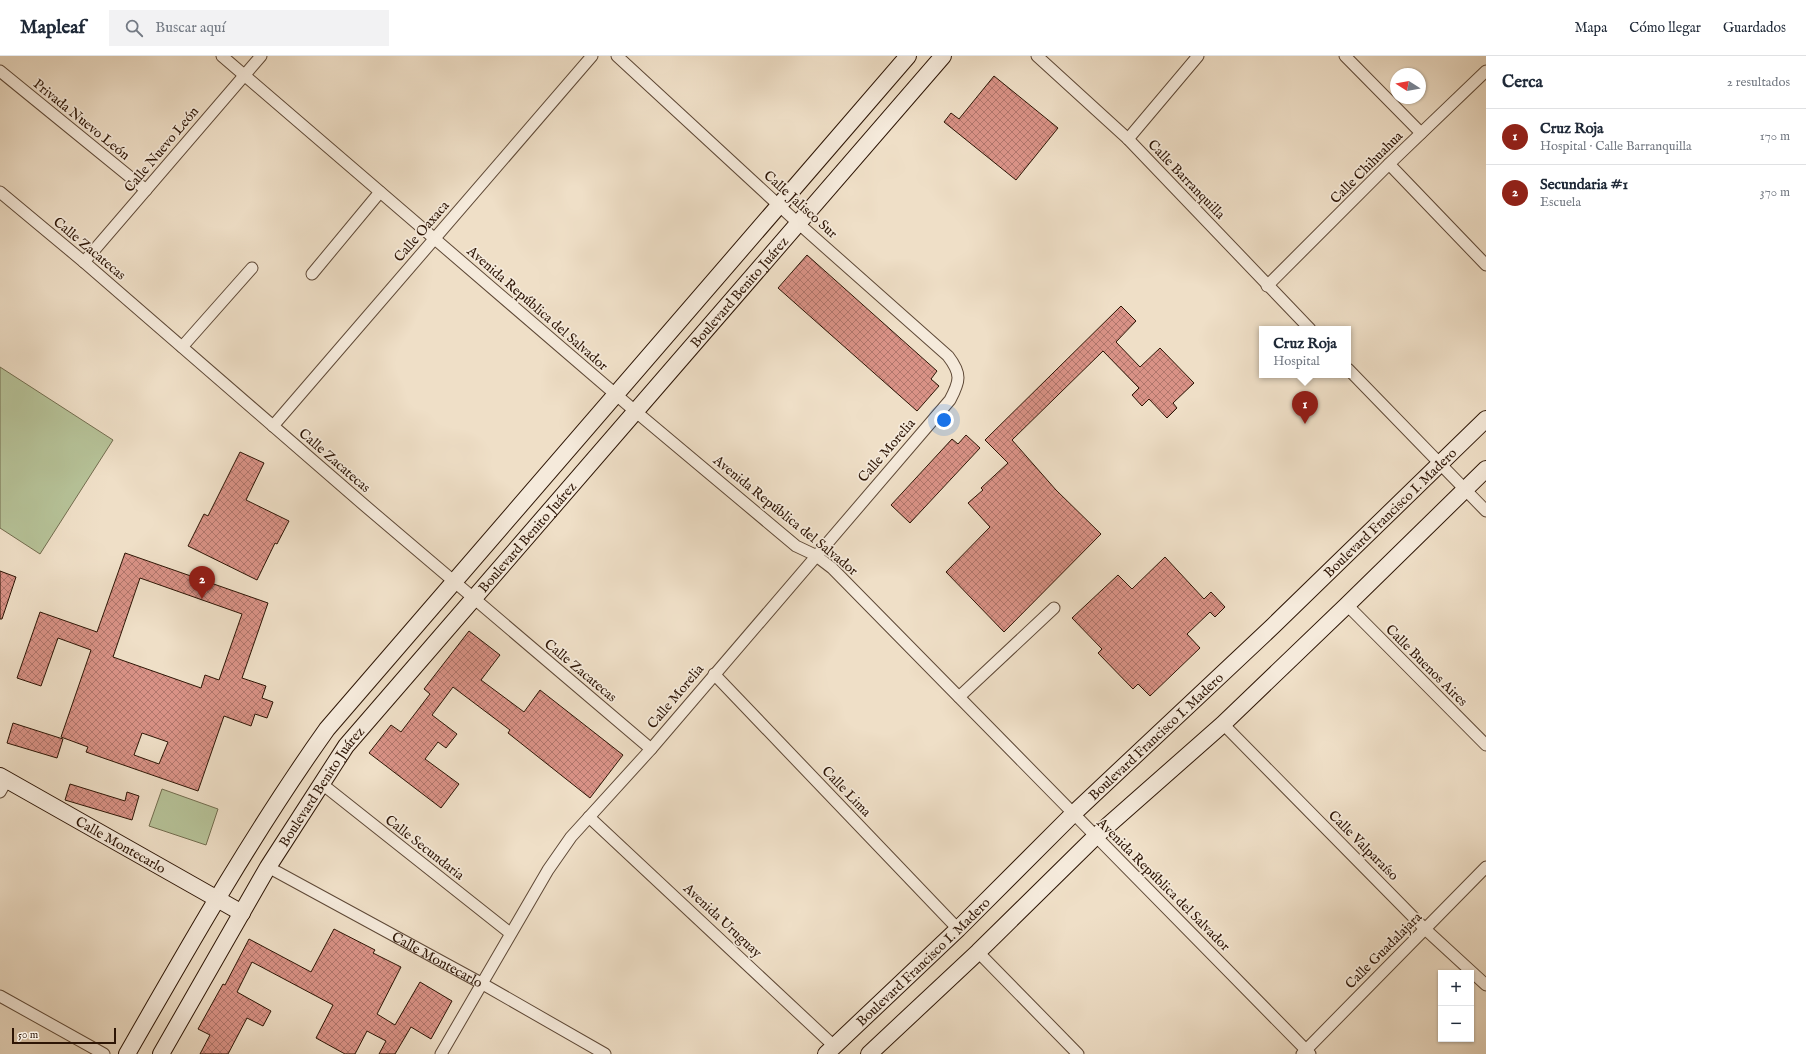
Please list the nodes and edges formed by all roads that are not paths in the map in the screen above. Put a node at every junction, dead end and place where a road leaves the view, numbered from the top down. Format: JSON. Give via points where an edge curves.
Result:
{"nodes":[{"id":1,"x":222,"y":56,"type":"edge"},
{"id":2,"x":261,"y":56,"type":"edge"},
{"id":3,"x":592,"y":56,"type":"edge"},
{"id":4,"x":617,"y":56,"type":"edge"},
{"id":5,"x":908,"y":56,"type":"edge"},
{"id":6,"x":943,"y":56,"type":"edge"},
{"id":7,"x":1037,"y":56,"type":"edge"},
{"id":8,"x":1198,"y":56,"type":"edge"},
{"id":9,"x":1345,"y":56,"type":"edge"},
{"id":10,"x":0,"y":71,"type":"edge"},
{"id":11,"x":1486,"y":71,"type":"edge"},
{"id":12,"x":244,"y":75,"type":"junction"},
{"id":13,"x":1421,"y":133,"type":"junction"},
{"id":14,"x":1128,"y":140,"type":"junction"},
{"id":15,"x":1389,"y":164,"type":"junction"},
{"id":16,"x":146,"y":190,"type":"junction"},
{"id":17,"x":0,"y":192,"type":"edge"},
{"id":18,"x":380,"y":192,"type":"junction"},
{"id":19,"x":779,"y":205,"type":"junction"},
{"id":20,"x":798,"y":223,"type":"junction"},
{"id":21,"x":434,"y":238,"type":"junction"},
{"id":22,"x":84,"y":262,"type":"junction"},
{"id":23,"x":1486,"y":265,"type":"edge"},
{"id":24,"x":252,"y":268,"type":"dead end"},
{"id":25,"x":312,"y":274,"type":"dead end"},
{"id":26,"x":1268,"y":286,"type":"junction"},
{"id":27,"x":1307,"y":326,"type":"edge"},
{"id":28,"x":182,"y":347,"type":"junction"},
{"id":29,"x":1351,"y":371,"type":"edge"},
{"id":30,"x":959,"y":378,"type":"joint"},
{"id":31,"x":616,"y":394,"type":"junction"},
{"id":32,"x":635,"y":411,"type":"junction"},
{"id":33,"x":1486,"y":419,"type":"edge"},
{"id":34,"x":273,"y":426,"type":"junction"},
{"id":35,"x":1440,"y":463,"type":"junction"},
{"id":36,"x":1486,"y":469,"type":"edge"},
{"id":37,"x":1464,"y":490,"type":"junction"},
{"id":38,"x":1486,"y":511,"type":"edge"},
{"id":39,"x":815,"y":555,"type":"junction"},
{"id":40,"x":454,"y":582,"type":"junction"},
{"id":41,"x":473,"y":598,"type":"junction"},
{"id":42,"x":1347,"y":605,"type":"junction"},
{"id":43,"x":1054,"y":608,"type":"dead end"},
{"id":44,"x":714,"y":674,"type":"junction"},
{"id":45,"x":959,"y":697,"type":"junction"},
{"id":46,"x":1223,"y":724,"type":"junction"},
{"id":47,"x":1486,"y":745,"type":"edge"},
{"id":48,"x":650,"y":749,"type":"junction"},
{"id":49,"x":2,"y":783,"type":"edge"},
{"id":50,"x":322,"y":784,"type":"junction"},
{"id":51,"x":1073,"y":814,"type":"junction"},
{"id":52,"x":589,"y":817,"type":"junction"},
{"id":53,"x":1096,"y":836,"type":"junction"},
{"id":54,"x":268,"y":867,"type":"junction"},
{"id":55,"x":1486,"y":867,"type":"edge"},
{"id":56,"x":217,"y":898,"type":"junction"},
{"id":57,"x":242,"y":913,"type":"junction"},
{"id":58,"x":958,"y":929,"type":"junction"},
{"id":59,"x":1425,"y":929,"type":"junction"},
{"id":60,"x":510,"y":933,"type":"junction"},
{"id":61,"x":978,"y":952,"type":"junction"},
{"id":62,"x":482,"y":983,"type":"junction"},
{"id":63,"x":1486,"y":986,"type":"edge"},
{"id":64,"x":0,"y":996,"type":"edge"},
{"id":65,"x":830,"y":1050,"type":"edge"},
{"id":66,"x":1306,"y":1052,"type":"edge"},
{"id":67,"x":104,"y":1054,"type":"edge"},
{"id":68,"x":127,"y":1054,"type":"edge"},
{"id":69,"x":161,"y":1054,"type":"edge"},
{"id":70,"x":441,"y":1054,"type":"edge"},
{"id":71,"x":605,"y":1054,"type":"edge"},
{"id":72,"x":869,"y":1054,"type":"edge"},
{"id":73,"x":1078,"y":1054,"type":"edge"}],
"edges":[{"from":1,"to":12,"type":"street","name":"Avenida República del Salvador"},
{"from":2,"to":12,"type":"street","name":"Calle Nuevo León"},
{"from":3,"to":21,"type":"street","name":"Calle Oaxaca"},
{"from":4,"to":19,"type":"street","name":"Calle Jalisco Sur"},
{"from":5,"to":19,"type":"main road","name":"Boulevard Benito Juárez"},
{"from":6,"to":20,"type":"main road","name":"Boulevard Benito Juárez"},
{"from":7,"to":14,"type":"street","name":"Calle Barranquilla"},
{"from":8,"to":14,"type":"street"},
{"from":9,"to":13,"type":"street"},
{"from":10,"to":16,"type":"street","name":"Privada Nuevo León"},
{"from":11,"to":13,"type":"street","name":"Calle Chihuahua"},
{"from":12,"to":16,"type":"street","name":"Calle Nuevo León"},
{"from":12,"to":18,"type":"street","name":"Avenida República del Salvador"},
{"from":13,"to":15,"type":"street","name":"Calle Chihuahua"},
{"from":14,"to":26,"type":"street","name":"Calle Barranquilla"},
{"from":15,"to":23,"type":"street"},
{"from":15,"to":26,"type":"street","name":"Calle Chihuahua"},
{"from":16,"to":22,"type":"street","name":"Calle Nuevo León"},
{"from":17,"to":22,"type":"street","name":"Calle Zacatecas"},
{"from":18,"to":21,"type":"street","name":"Avenida República del Salvador"},
{"from":18,"to":25,"type":"street"},
{"from":19,"to":20,"type":"street","name":"Calle Jalisco Sur"},
{"from":19,"to":31,"type":"main road","name":"Boulevard Benito Juárez"},
{"from":20,"to":30,"type":"street","name":"Calle Jalisco Sur","via":[[948,356],[957,368]]},
{"from":20,"to":32,"type":"main road","name":"Boulevard Benito Juárez"},
{"from":21,"to":31,"type":"street","name":"Avenida República del Salvador"},
{"from":21,"to":34,"type":"street","name":"Calle Oaxaca"},
{"from":22,"to":28,"type":"street","name":"Calle Zacatecas"},
{"from":24,"to":28,"type":"street"},
{"from":26,"to":27,"type":"street","name":"Calle Barranquilla"},
{"from":28,"to":34,"type":"street","name":"Calle Zacatecas"},
{"from":29,"to":35,"type":"street"},
{"from":30,"to":39,"type":"street","name":"Calle Morelia","via":[[950,400]]},
{"from":31,"to":32,"type":"street","name":"Avenida República del Salvador"},
{"from":31,"to":40,"type":"main road","name":"Boulevard Benito Juárez"},
{"from":32,"to":39,"type":"street","name":"Avenida República del Salvador","via":[[796,546]]},
{"from":32,"to":41,"type":"main road","name":"Boulevard Benito Juárez"},
{"from":33,"to":35,"type":"main road","name":"Boulevard Francisco I. Madero"},
{"from":34,"to":40,"type":"street","name":"Calle Zacatecas"},
{"from":35,"to":37,"type":"street"},
{"from":35,"to":51,"type":"main road","name":"Boulevard Francisco I. Madero","via":[[1273,626]]},
{"from":36,"to":37,"type":"main road"},
{"from":37,"to":38,"type":"street"},
{"from":37,"to":42,"type":"main road"},
{"from":39,"to":44,"type":"street","name":"Calle Morelia"},
{"from":39,"to":45,"type":"street","name":"Avenida República del Salvador","via":[[851,586]]},
{"from":40,"to":41,"type":"street","name":"Calle Zacatecas"},
{"from":40,"to":56,"type":"main road","name":"Boulevard Benito Juárez","via":[[327,729],[292,777]]},
{"from":41,"to":48,"type":"street","name":"Calle Zacatecas"},
{"from":41,"to":50,"type":"main road","name":"Boulevard Benito Juárez","via":[[346,746]]},
{"from":42,"to":46,"type":"main road"},
{"from":42,"to":47,"type":"street","name":"Calle Buenos Aires"},
{"from":43,"to":45,"type":"street"},
{"from":44,"to":48,"type":"street","name":"Calle Morelia"},
{"from":44,"to":58,"type":"street","name":"Calle Lima"},
{"from":45,"to":51,"type":"street","name":"Avenida República del Salvador"},
{"from":46,"to":53,"type":"main road"},
{"from":46,"to":59,"type":"street","name":"Calle Valparaíso"},
{"from":48,"to":52,"type":"street","name":"Calle Morelia"},
{"from":49,"to":56,"type":"main road","name":"Calle Montecarlo"},
{"from":50,"to":54,"type":"main road","name":"Boulevard Benito Juárez"},
{"from":50,"to":60,"type":"street","name":"Calle Secundaria"},
{"from":51,"to":53,"type":"street","name":"Avenida República del Salvador"},
{"from":51,"to":58,"type":"main road","name":"Boulevard Francisco I. Madero"},
{"from":52,"to":60,"type":"street","name":"Calle Morelia","via":[[548,870]]},
{"from":52,"to":65,"type":"street","name":"Avenida Uruguay"},
{"from":53,"to":61,"type":"main road"},
{"from":53,"to":66,"type":"street","name":"Avenida República del Salvador"},
{"from":54,"to":57,"type":"main road","name":"Boulevard Benito Juárez"},
{"from":54,"to":62,"type":"street","name":"Calle Montecarlo"},
{"from":55,"to":59,"type":"street","name":"Calle Guadalajara"},
{"from":56,"to":57,"type":"main road","name":"Calle Montecarlo"},
{"from":56,"to":68,"type":"main road","name":"Boulevard Benito Juárez"},
{"from":57,"to":69,"type":"main road","name":"Boulevard Benito Juárez"},
{"from":58,"to":65,"type":"main road","name":"Boulevard Francisco I. Madero"},
{"from":59,"to":63,"type":"street","name":"Calle Valparaíso"},
{"from":59,"to":66,"type":"street","name":"Calle Guadalajara"},
{"from":60,"to":62,"type":"street","name":"Calle Morelia"},
{"from":61,"to":72,"type":"main road"},
{"from":61,"to":73,"type":"street"},
{"from":62,"to":70,"type":"street","name":"Calle Morelia"},
{"from":62,"to":71,"type":"street","name":"Calle Montecarlo"},
{"from":64,"to":67,"type":"street"}]}
